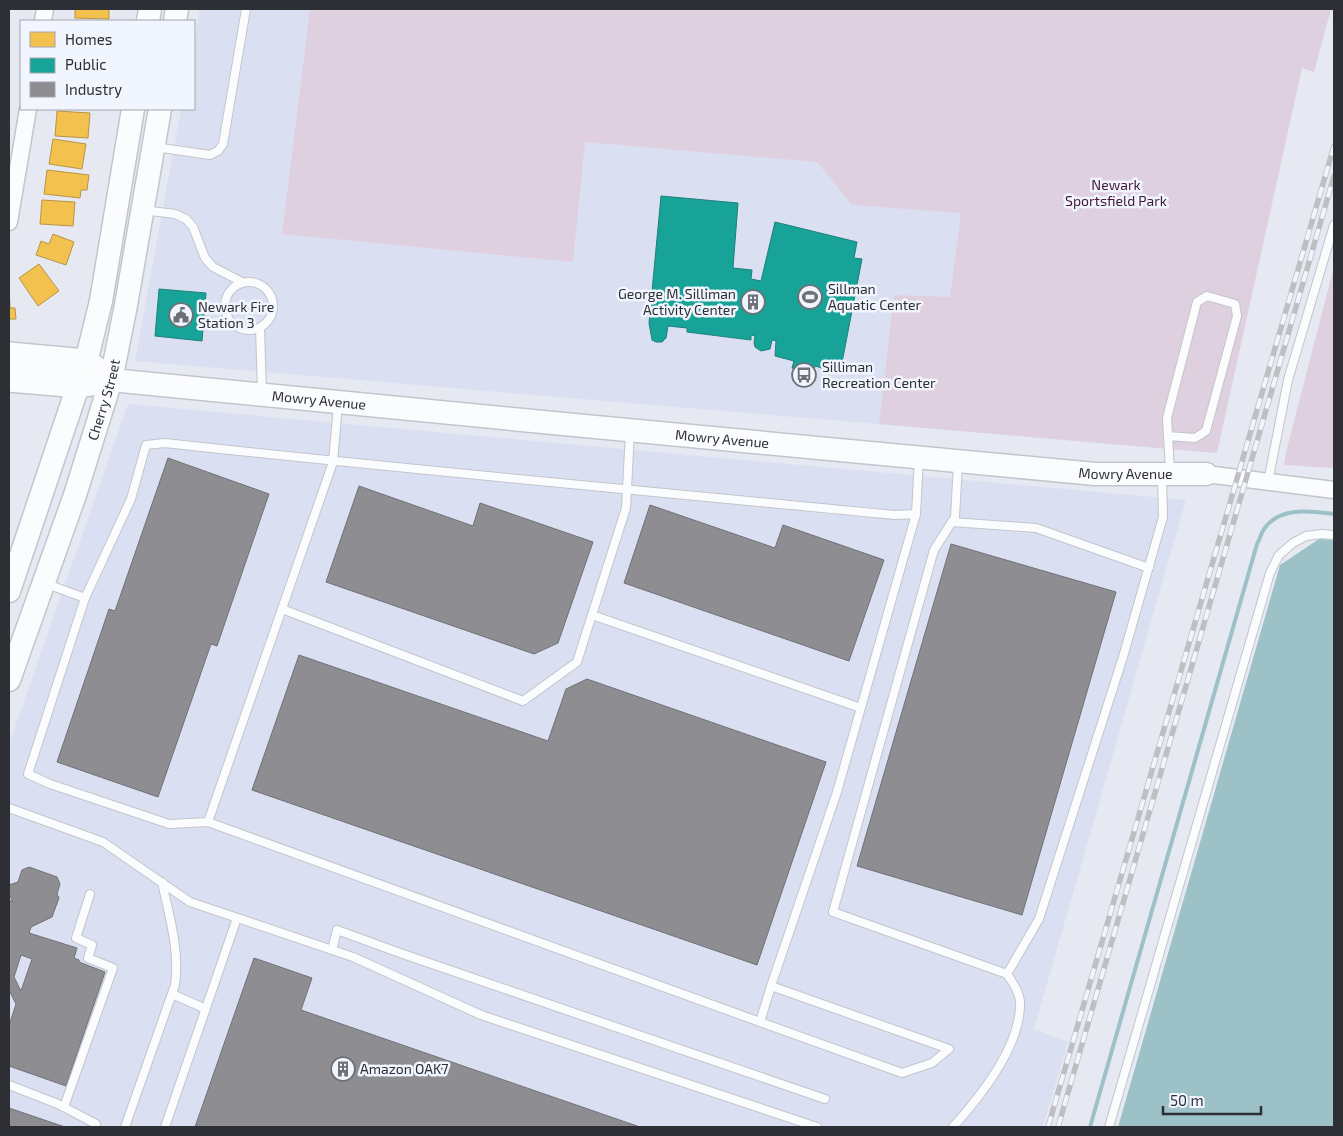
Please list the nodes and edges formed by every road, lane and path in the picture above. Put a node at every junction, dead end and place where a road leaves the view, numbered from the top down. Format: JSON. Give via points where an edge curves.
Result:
{"nodes":[{"id":1,"x":246,"y":9,"type":"edge"},
{"id":2,"x":28,"y":110,"type":"edge"},
{"id":3,"x":133,"y":110,"type":"edge"},
{"id":4,"x":160,"y":110,"type":"edge"},
{"id":5,"x":153,"y":146,"type":"junction"},
{"id":6,"x":142,"y":210,"type":"junction"},
{"id":7,"x":9,"y":222,"type":"edge"},
{"id":8,"x":1334,"y":225,"type":"edge"},
{"id":9,"x":242,"y":282,"type":"junction"},
{"id":10,"x":260,"y":328,"type":"junction"},
{"id":11,"x":9,"y":355,"type":"edge"},
{"id":12,"x":82,"y":374,"type":"junction"},
{"id":13,"x":9,"y":379,"type":"edge"},
{"id":14,"x":111,"y":380,"type":"junction"},
{"id":15,"x":262,"y":394,"type":"junction"},
{"id":16,"x":339,"y":402,"type":"junction"},
{"id":17,"x":630,"y":430,"type":"junction"},
{"id":18,"x":1168,"y":436,"type":"junction"},
{"id":19,"x":919,"y":458,"type":"junction"},
{"id":20,"x":958,"y":461,"type":"junction"},
{"id":21,"x":332,"y":462,"type":"junction"},
{"id":22,"x":1166,"y":473,"type":"junction"},
{"id":23,"x":1206,"y":474,"type":"joint"},
{"id":24,"x":1268,"y":482,"type":"junction"},
{"id":25,"x":627,"y":488,"type":"junction"},
{"id":26,"x":1334,"y":490,"type":"edge"},
{"id":27,"x":916,"y":514,"type":"junction"},
{"id":28,"x":952,"y":522,"type":"junction"},
{"id":29,"x":1334,"y":535,"type":"edge"},
{"id":30,"x":1149,"y":568,"type":"junction"},
{"id":31,"x":43,"y":583,"type":"junction"},
{"id":32,"x":9,"y":591,"type":"edge"},
{"id":33,"x":85,"y":598,"type":"junction"},
{"id":34,"x":282,"y":609,"type":"junction"},
{"id":35,"x":592,"y":615,"type":"junction"},
{"id":36,"x":9,"y":680,"type":"edge"},
{"id":37,"x":861,"y":708,"type":"junction"},
{"id":38,"x":9,"y":808,"type":"edge"},
{"id":39,"x":208,"y":822,"type":"junction"},
{"id":40,"x":162,"y":882,"type":"junction"},
{"id":41,"x":90,"y":894,"type":"dead end"},
{"id":42,"x":237,"y":918,"type":"junction"},
{"id":43,"x":332,"y":950,"type":"junction"},
{"id":44,"x":1007,"y":974,"type":"junction"},
{"id":45,"x":771,"y":986,"type":"junction"},
{"id":46,"x":172,"y":994,"type":"junction"},
{"id":47,"x":206,"y":1008,"type":"junction"},
{"id":48,"x":760,"y":1022,"type":"junction"},
{"id":49,"x":9,"y":1085,"type":"edge"},
{"id":50,"x":825,"y":1099,"type":"dead end"},
{"id":51,"x":64,"y":1107,"type":"junction"},
{"id":52,"x":94,"y":1127,"type":"edge"},
{"id":53,"x":125,"y":1127,"type":"edge"},
{"id":54,"x":165,"y":1127,"type":"edge"},
{"id":55,"x":817,"y":1127,"type":"edge"},
{"id":56,"x":953,"y":1127,"type":"edge"},
{"id":57,"x":1109,"y":1127,"type":"edge"}],
"edges":[{"from":1,"to":5,"type":"lane","via":[[223,144],[210,155]]},
{"from":2,"to":7,"type":"street"},
{"from":3,"to":12,"type":"main road","name":"Cherry Street","via":[[101,301]]},
{"from":4,"to":5,"type":"main road","name":"Cherry Street"},
{"from":5,"to":6,"type":"main road","name":"Cherry Street"},
{"from":6,"to":9,"type":"lane","via":[[176,214],[186,219],[193,227],[205,258],[213,267]]},
{"from":6,"to":14,"type":"main road","name":"Cherry Street"},
{"from":8,"to":24,"type":"lane","via":[[1288,380]]},
{"from":9,"to":10,"type":"lane","via":[[258,283],[274,300],[272,316]]},
{"from":9,"to":10,"type":"lane","via":[[229,291],[226,315],[237,327],[245,330]]},
{"from":10,"to":15,"type":"lane"},
{"from":11,"to":12,"type":"main road"},
{"from":12,"to":13,"type":"main road"},
{"from":12,"to":14,"type":"main road"},
{"from":12,"to":32,"type":"main road","name":"Cherry Street"},
{"from":14,"to":15,"type":"main road","name":"Mowry Avenue"},
{"from":14,"to":31,"type":"main road","name":"Cherry Street"},
{"from":15,"to":16,"type":"main road","name":"Mowry Avenue"},
{"from":16,"to":17,"type":"main road","name":"Mowry Avenue"},
{"from":16,"to":21,"type":"lane"},
{"from":17,"to":19,"type":"main road","name":"Mowry Avenue"},
{"from":17,"to":25,"type":"lane"},
{"from":18,"to":18,"type":"lane","via":[[1167,418],[1197,302],[1206,296],[1235,304],[1237,316],[1206,431],[1196,438]]},
{"from":18,"to":22,"type":"lane"},
{"from":19,"to":20,"type":"main road","name":"Mowry Avenue"},
{"from":19,"to":27,"type":"lane"},
{"from":20,"to":22,"type":"main road","name":"Mowry Avenue","via":[[1095,474]]},
{"from":20,"to":28,"type":"lane"},
{"from":21,"to":25,"type":"lane"},
{"from":21,"to":33,"type":"lane","via":[[165,443],[146,446],[131,500]]},
{"from":21,"to":34,"type":"lane"},
{"from":22,"to":23,"type":"main road","name":"Mowry Avenue"},
{"from":22,"to":30,"type":"lane","via":[[1164,518]]},
{"from":23,"to":24,"type":"street","name":"Mowry Avenue"},
{"from":24,"to":26,"type":"street","name":"Mowry Avenue"},
{"from":25,"to":27,"type":"lane","via":[[894,515]]},
{"from":25,"to":35,"type":"lane","via":[[626,508]]},
{"from":27,"to":37,"type":"lane"},
{"from":28,"to":30,"type":"lane","via":[[1036,528]]},
{"from":28,"to":44,"type":"lane","via":[[934,550],[833,912]]},
{"from":29,"to":57,"type":"lane","via":[[1306,536],[1293,543],[1279,555],[1270,573]]},
{"from":30,"to":44,"type":"lane","via":[[1039,919]]},
{"from":31,"to":33,"type":"lane"},
{"from":31,"to":36,"type":"main road","name":"Cherry Street"},
{"from":33,"to":39,"type":"lane","via":[[28,774],[169,824]]},
{"from":34,"to":35,"type":"lane","via":[[523,701],[577,662]]},
{"from":34,"to":39,"type":"lane"},
{"from":35,"to":37,"type":"lane"},
{"from":37,"to":45,"type":"lane","via":[[837,792]]},
{"from":38,"to":40,"type":"lane","via":[[103,842]]},
{"from":39,"to":48,"type":"lane"},
{"from":40,"to":42,"type":"lane","via":[[190,902]]},
{"from":40,"to":46,"type":"lane","via":[[176,945],[177,970]]},
{"from":41,"to":51,"type":"lane","via":[[76,938],[92,945],[88,958],[113,968]]},
{"from":42,"to":43,"type":"lane"},
{"from":42,"to":47,"type":"lane"},
{"from":43,"to":50,"type":"lane","via":[[337,930]]},
{"from":43,"to":55,"type":"lane","via":[[481,1015]]},
{"from":44,"to":56,"type":"lane","via":[[1016,988],[1020,1004],[1010,1043],[986,1087]]},
{"from":45,"to":48,"type":"lane"},
{"from":45,"to":48,"type":"lane","via":[[949,1048],[932,1063],[902,1072]]},
{"from":46,"to":47,"type":"lane"},
{"from":46,"to":53,"type":"lane"},
{"from":47,"to":54,"type":"lane"},
{"from":49,"to":51,"type":"lane"},
{"from":51,"to":52,"type":"lane","via":[[96,1124]]}]}
